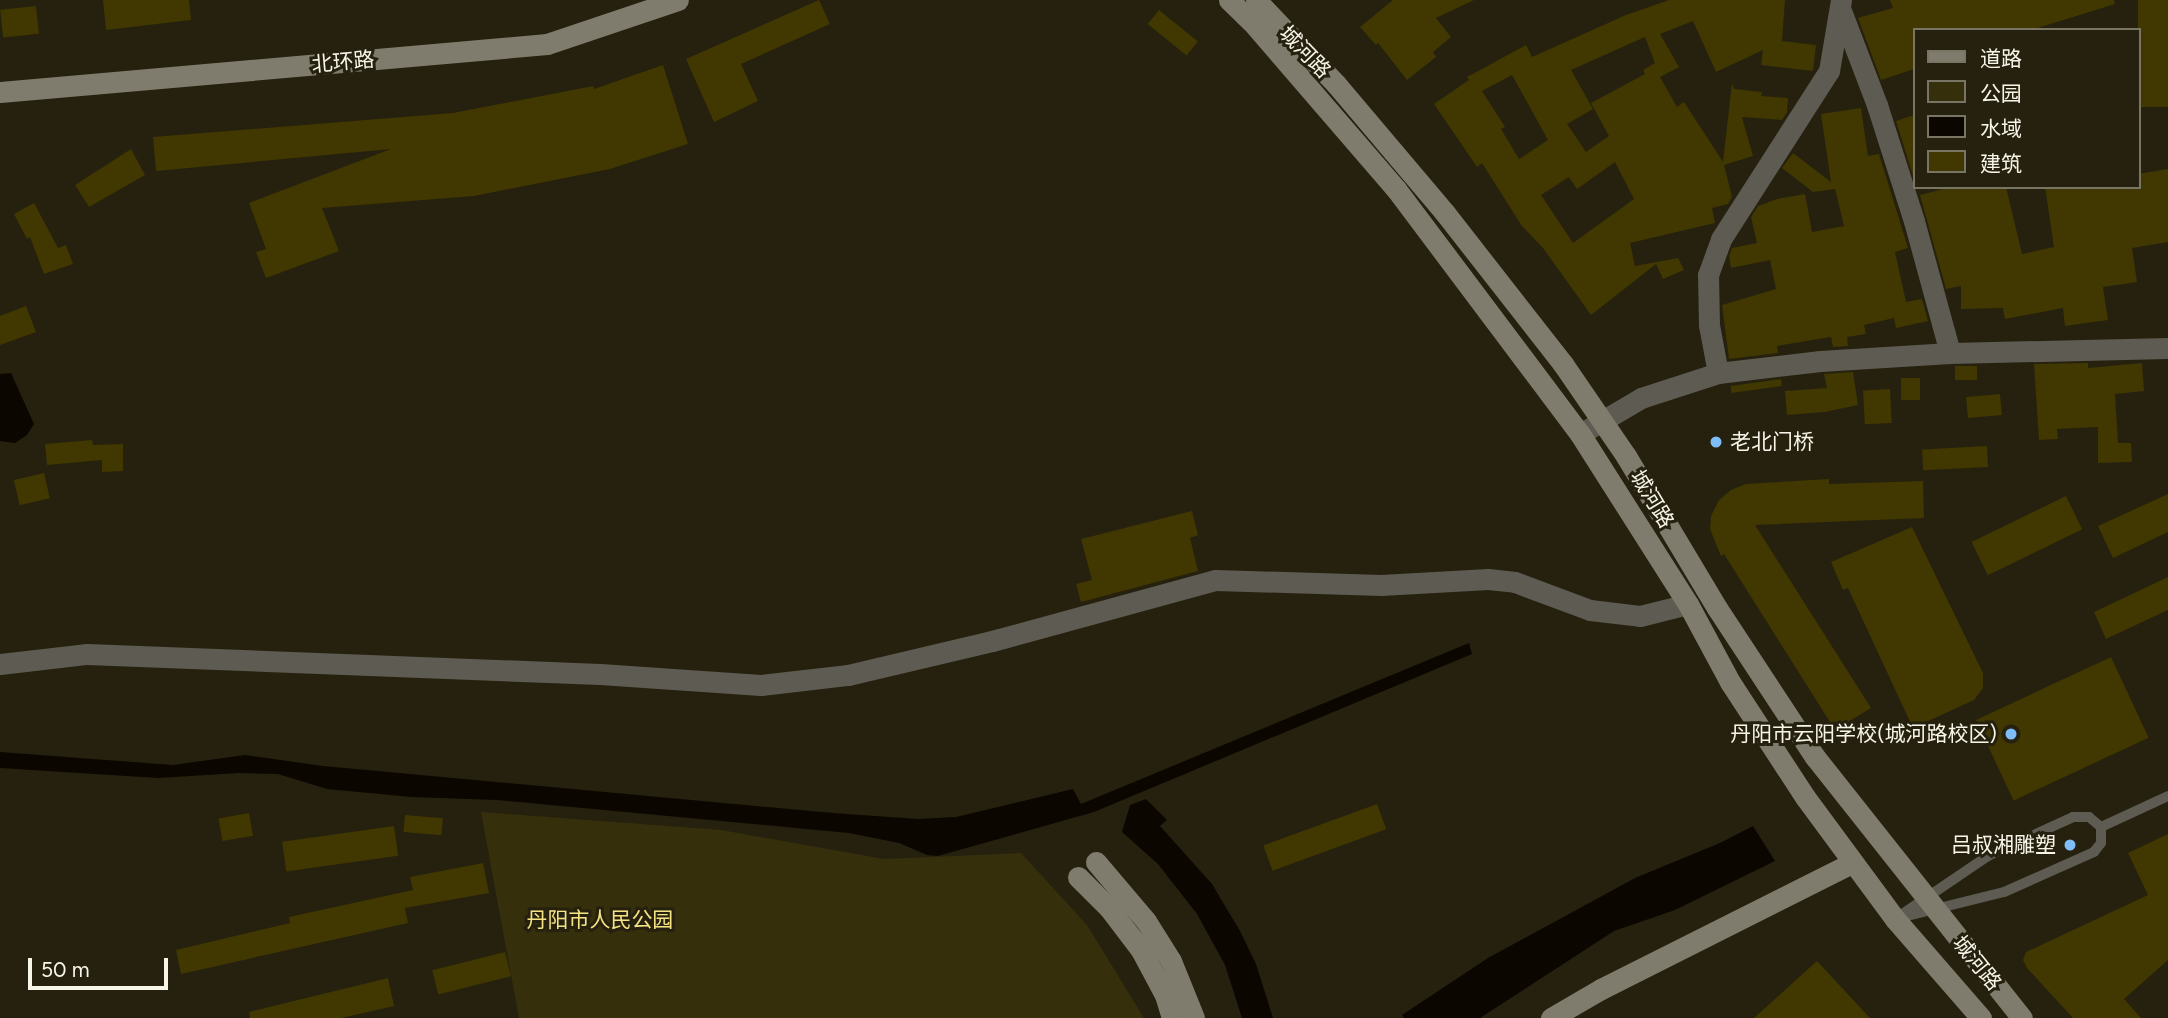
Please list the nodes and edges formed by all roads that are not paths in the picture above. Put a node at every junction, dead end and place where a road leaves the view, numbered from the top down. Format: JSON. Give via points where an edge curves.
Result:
{"nodes":[{"id":1,"x":678,"y":0,"type":"edge"},
{"id":2,"x":1229,"y":0,"type":"edge"},
{"id":3,"x":1256,"y":0,"type":"edge"},
{"id":4,"x":1839,"y":2,"type":"edge"},
{"id":5,"x":0,"y":92,"type":"edge"},
{"id":6,"x":2168,"y":348,"type":"edge"},
{"id":7,"x":1950,"y":353,"type":"junction"},
{"id":8,"x":1718,"y":373,"type":"junction"},
{"id":9,"x":1602,"y":421,"type":"junction"},
{"id":10,"x":1580,"y":434,"type":"junction"},
{"id":11,"x":1688,"y":604,"type":"junction"},
{"id":12,"x":0,"y":664,"type":"edge"},
{"id":13,"x":2168,"y":796,"type":"edge"},
{"id":14,"x":2101,"y":827,"type":"junction"},
{"id":15,"x":1096,"y":862,"type":"dead end"},
{"id":16,"x":1853,"y":862,"type":"junction"},
{"id":17,"x":1078,"y":877,"type":"dead end"},
{"id":18,"x":1930,"y":904,"type":"junction"},
{"id":19,"x":1895,"y":919,"type":"junction"},
{"id":20,"x":1172,"y":1018,"type":"edge"},
{"id":21,"x":1194,"y":1018,"type":"edge"},
{"id":22,"x":1551,"y":1018,"type":"edge"},
{"id":23,"x":1980,"y":1018,"type":"edge"},
{"id":24,"x":2022,"y":1018,"type":"edge"}],
"edges":[{"from":1,"to":5,"type":"main road","name":"北环路","via":[[547,44]]},
{"from":2,"to":10,"type":"main road","name":"城河路","via":[[1395,189]]},
{"from":3,"to":9,"type":"main road","name":"城河路","via":[[1336,84],[1437,203]]},
{"from":4,"to":7,"type":"street","via":[[1914,221]]},
{"from":4,"to":8,"type":"street","via":[[1829,71],[1721,239],[1709,275],[1709,325]]},
{"from":6,"to":7,"type":"street"},
{"from":7,"to":8,"type":"street"},
{"from":8,"to":9,"type":"street","via":[[1641,398]]},
{"from":9,"to":10,"type":"street"},
{"from":9,"to":18,"type":"main road","name":"城河路","via":[[1815,757]]},
{"from":10,"to":11,"type":"main road","name":"城河路"},
{"from":11,"to":12,"type":"street","via":[[1640,616],[1590,610],[1515,582],[1488,579],[1381,585],[1215,580],[861,672],[761,685],[587,673],[87,654]]},
{"from":11,"to":16,"type":"main road","name":"城河路","via":[[1738,694]]},
{"from":13,"to":14,"type":"lane"},
{"from":14,"to":18,"type":"lane","via":[[2090,817],[2073,817],[1988,856]]},
{"from":14,"to":18,"type":"lane","via":[[2101,843],[2094,852],[2004,892]]},
{"from":15,"to":21,"type":"main road","via":[[1146,920],[1171,961]]},
{"from":16,"to":19,"type":"main road","name":"城河路"},
{"from":16,"to":22,"type":"main road"},
{"from":17,"to":20,"type":"main road","via":[[1141,950]]},
{"from":18,"to":19,"type":"lane"},
{"from":18,"to":24,"type":"main road","name":"城河路"},
{"from":19,"to":23,"type":"main road","name":"城河路"}]}
